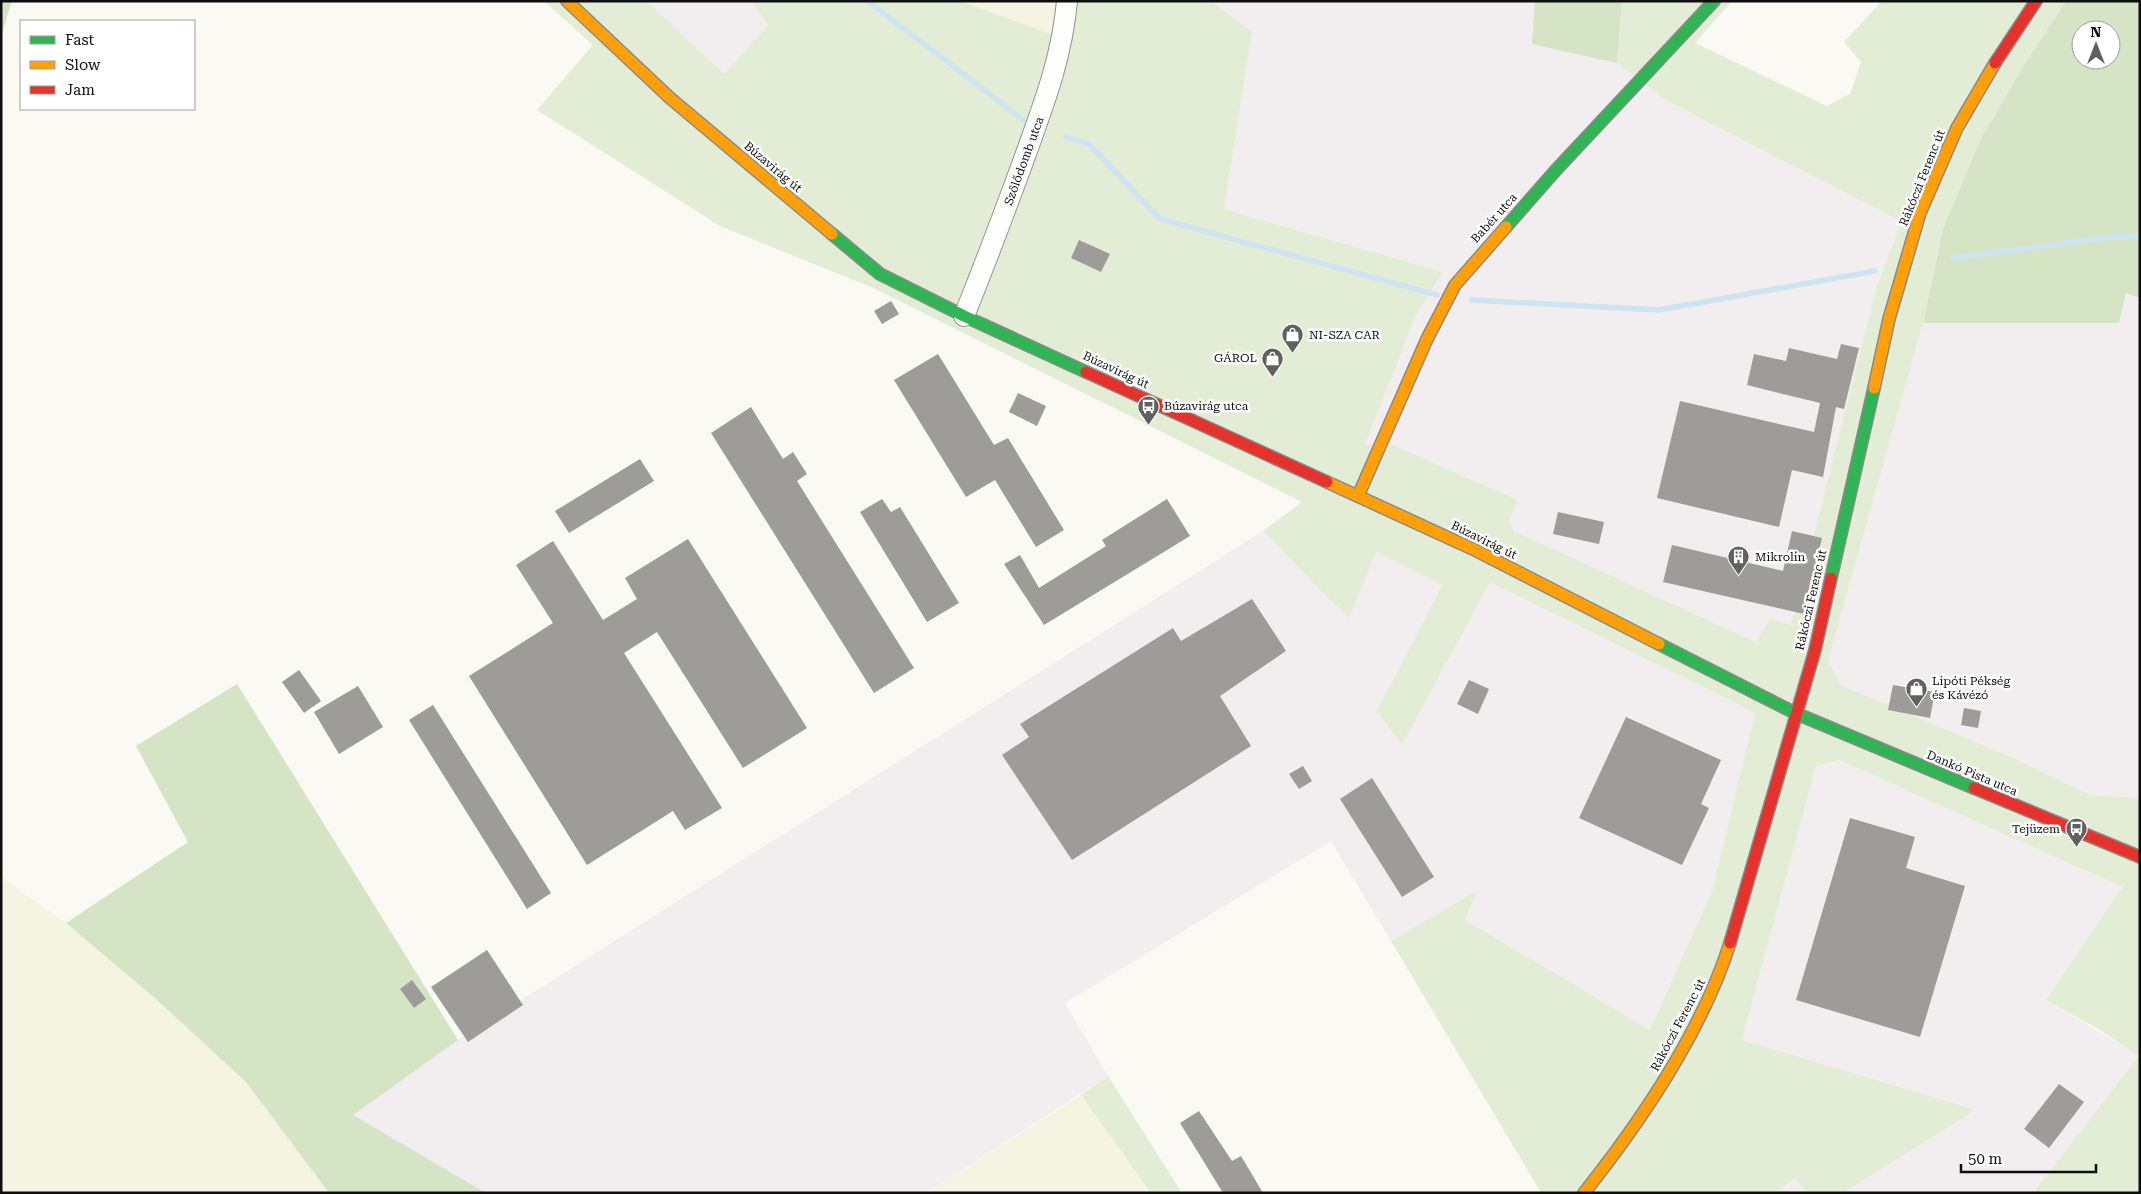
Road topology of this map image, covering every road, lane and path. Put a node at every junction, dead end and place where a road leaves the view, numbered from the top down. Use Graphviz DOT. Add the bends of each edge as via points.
graph roads {
  1 [pos="567,1"];
  2 [pos="1067,1"];
  3 [pos="1714,1"];
  4 [pos="2036,1"];
  5 [pos="964,316"];
  6 [pos="1358,496"];
  7 [pos="1794,713"];
  8 [pos="2140,857"];
  9 [pos="1584,1193"];
  1 -- 5 [label="street, Búzavirág út" via="670,98 880,274"];
  2 -- 5 [label="street, Szőlődomb utca" via="1064,38 1051,86"];
  3 -- 6 [label="street, Babér utca" via="1556,170 1455,285 1427,339"];
  4 -- 7 [label="street, Rákóczi Ferenc út" via="2008,41 1957,128 1920,213 1889,319 1814,650"];
  5 -- 6 [label="street, Búzavirág út"];
  6 -- 7 [label="street, Búzavirág út" via="1477,551"];
  7 -- 8 [label="street, Dankó Pista utca"];
  7 -- 9 [label="street, Rákóczi Ferenc út" via="1742,910 1710,997 1655,1095"];
}
